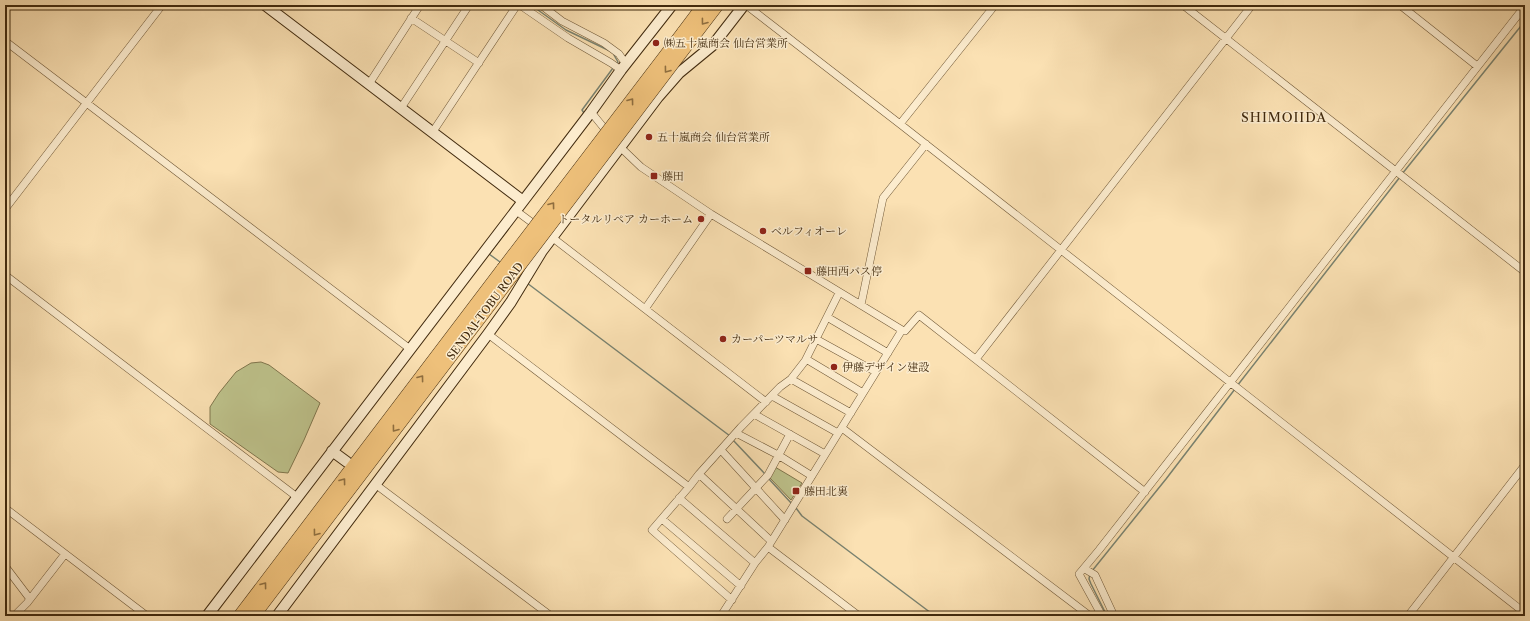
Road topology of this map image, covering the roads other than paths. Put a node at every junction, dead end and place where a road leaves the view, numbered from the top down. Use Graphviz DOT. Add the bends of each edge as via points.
graph roads {
  1 [pos="162,5"];
  2 [pos="264,5"];
  3 [pos="420,5"];
  4 [pos="469,5"];
  5 [pos="519,5"];
  6 [pos="541,5"];
  7 [pos="672,5"];
  8 [pos="704,5"];
  9 [pos="717,5"];
  10 [pos="745,5"];
  11 [pos="995,5"];
  12 [pos="1183,5"];
  13 [pos="1252,5"];
  14 [pos="1400,5"];
  15 [pos="1525,6"];
  16 [pos="411,18"];
  17 [pos="687,36"];
  18 [pos="1226,37"];
  19 [pos="5,40"];
  20 [pos="446,40"];
  21 [pos="479,62"];
  22 [pos="1477,66"];
  23 [pos="622,68"];
  24 [pos="369,84"];
  25 [pos="86,102"];
  26 [pos="401,108"];
  27 [pos="591,112"];
  28 [pos="900,124"];
  29 [pos="432,133"];
  30 [pos="926,144"];
  31 [pos="620,148"];
  32 [pos="1397,173"];
  33 [pos="522,200"];
  34 [pos="5,209"];
  35 [pos="519,213"];
  36 [pos="711,214"];
  37 [pos="552,238"];
  38 [pos="1060,250"];
  39 [pos="508,272"];
  40 [pos="1525,272"];
  41 [pos="5,275"];
  42 [pos="840,293"];
  43 [pos="861,305"];
  44 [pos="645,309"];
  45 [pos="827,317"];
  46 [pos="902,330"];
  47 [pos="488,334"];
  48 [pos="816,339"];
  49 [pos="410,349"];
  50 [pos="888,353"];
  51 [pos="806,359"];
  52 [pos="976,359"];
  53 [pos="876,372"];
  54 [pos="791,379"];
  55 [pos="1234,386"];
  56 [pos="864,393"];
  57 [pos="772,396"];
  58 [pos="766,402"];
  59 [pos="851,413"];
  60 [pos="754,414"];
  61 [pos="840,430"];
  62 [pos="790,434"];
  63 [pos="733,437"];
  64 [pos="721,450"];
  65 [pos="332,451"];
  66 [pos="825,454"];
  67 [pos="778,456"];
  68 [pos="347,462"];
  69 [pos="1525,465"];
  70 [pos="699,474"];
  71 [pos="812,476"];
  72 [pos="366,477"];
  73 [pos="375,484"];
  74 [pos="689,487"];
  75 [pos="756,488"];
  76 [pos="1145,492"];
  77 [pos="297,497"];
  78 [pos="679,498"];
  79 [pos="5,508"];
  80 [pos="737,509"];
  81 [pos="662,519"];
  82 [pos="727,519"];
  83 [pos="785,520"];
  84 [pos="770,544"];
  85 [pos="65,554"];
  86 [pos="1454,557"];
  87 [pos="755,563"];
  88 [pos="5,566"];
  89 [pos="1089,571"];
  90 [pos="741,586"];
  91 [pos="30,600"];
  92 [pos="732,600"];
  93 [pos="1525,613"];
  94 [pos="17,615"];
  95 [pos="147,616"];
  96 [pos="207,616"];
  97 [pos="240,616"];
  98 [pos="253,616"];
  99 [pos="277,616"];
  100 [pos="551,616"];
  101 [pos="721,616"];
  102 [pos="859,616"];
  103 [pos="1090,616"];
  104 [pos="1102,616"];
  105 [pos="1114,616"];
  106 [pos="1408,616"];
  1 -- 25 [label="street"];
  2 -- 24 [label="street"];
  3 -- 16 [label="street"];
  4 -- 20 [label="street"];
  5 -- 21 [label="street"];
  5 -- 23 [label="street" via="568,38"];
  6 -- 23 [label="street" via="562,22 619,54"];
  7 -- 23 [label="street"];
  8 -- 17 [label="highway, SENDAI-TOBU ROAD"];
  9 -- 17 [label="highway, SENDAI-TOBU ROAD, one-way"];
  10 -- 28 [label="street"];
  10 -- 31 [label="street" via="713,45 679,73 658,97"];
  11 -- 28 [label="street"];
  12 -- 18 [label="street"];
  13 -- 18 [label="street"];
  14 -- 22 [label="street"];
  15 -- 22 [label="street"];
  16 -- 20 [label="street"];
  16 -- 24 [label="street"];
  17 -- 39 [label="highway, SENDAI-TOBU ROAD, bridge"];
  18 -- 32 [label="street"];
  18 -- 38 [label="street"];
  19 -- 25 [label="street"];
  20 -- 21 [label="street"];
  20 -- 26 [label="street"];
  21 -- 29 [label="street"];
  22 -- 32 [label="street"];
  23 -- 27 [label="street"];
  24 -- 26 [label="street"];
  25 -- 34 [label="street"];
  25 -- 49 [label="street"];
  26 -- 29 [label="street"];
  27 -- 31 [label="street"];
  27 -- 33 [label="street"];
  28 -- 30 [label="street"];
  29 -- 33 [label="street"];
  30 -- 38 [label="street"];
  30 -- 43 [label="street" via="883,198"];
  31 -- 36 [label="street" via="640,167"];
  31 -- 37 [label="street"];
  32 -- 40 [label="street"];
  32 -- 55 [label="street"];
  33 -- 35 [label="street"];
  35 -- 37 [label="street"];
  35 -- 49 [label="street"];
  36 -- 42 [label="street"];
  36 -- 44 [label="street"];
  37 -- 44 [label="street"];
  37 -- 47 [label="street"];
  38 -- 52 [label="street"];
  38 -- 55 [label="street"];
  97 -- 39 [label="highway, SENDAI-TOBU ROAD, one-way"];
  39 -- 98 [label="highway, SENDAI-TOBU ROAD, one-way"];
  41 -- 77 [label="street"];
  42 -- 43 [label="street"];
  42 -- 45 [label="street"];
  43 -- 46 [label="street"];
  44 -- 58 [label="street"];
  45 -- 48 [label="street"];
  45 -- 50 [label="street"];
  46 -- 50 [label="street"];
  46 -- 52 [label="street" via="905,331 919,315"];
  47 -- 73 [label="street"];
  47 -- 74 [label="street"];
  48 -- 51 [label="street"];
  48 -- 53 [label="street"];
  49 -- 65 [label="street"];
  50 -- 53 [label="street"];
  51 -- 54 [label="street"];
  51 -- 56 [label="street"];
  52 -- 76 [label="street"];
  53 -- 56 [label="street"];
  54 -- 57 [label="street"];
  54 -- 59 [label="street"];
  55 -- 76 [label="street"];
  55 -- 86 [label="street"];
  56 -- 59 [label="street"];
  57 -- 58 [label="street"];
  57 -- 61 [label="street"];
  58 -- 60 [label="street"];
  59 -- 61 [label="street"];
  60 -- 62 [label="street"];
  60 -- 63 [label="street"];
  61 -- 66 [label="street"];
  61 -- 103 [label="street"];
  62 -- 66 [label="street"];
  62 -- 67 [label="street"];
  63 -- 64 [label="street"];
  63 -- 67 [label="street"];
  64 -- 70 [label="street"];
  64 -- 75 [label="street"];
  65 -- 68 [label="street"];
  65 -- 77 [label="street"];
  66 -- 71 [label="street"];
  67 -- 71 [label="street"];
  67 -- 75 [label="street" via="766,477"];
  69 -- 86 [label="street"];
  70 -- 74 [label="street"];
  70 -- 80 [label="street"];
  71 -- 83 [label="street"];
  72 -- 73 [label="street"];
  73 -- 99 [label="street"];
  73 -- 100 [label="street"];
  74 -- 78 [label="street"];
  75 -- 80 [label="street"];
  75 -- 83 [label="street"];
  76 -- 89 [label="street"];
  77 -- 96 [label="street"];
  78 -- 81 [label="street"];
  78 -- 87 [label="street"];
  79 -- 85 [label="street"];
  80 -- 82 [label="street"];
  80 -- 84 [label="street"];
  81 -- 90 [label="street"];
  81 -- 92 [label="street" via="652,530"];
  83 -- 84 [label="street"];
  84 -- 87 [label="street"];
  84 -- 102 [label="street"];
  85 -- 91 [label="street"];
  85 -- 95 [label="street"];
  86 -- 93 [label="street"];
  86 -- 106 [label="street"];
  87 -- 90 [label="street"];
  88 -- 91 [label="street"];
  89 -- 104 [label="street" via="1079,574"];
  89 -- 105 [label="street"];
  90 -- 92 [label="street"];
  91 -- 94 [label="street"];
  92 -- 101 [label="street"];
}
